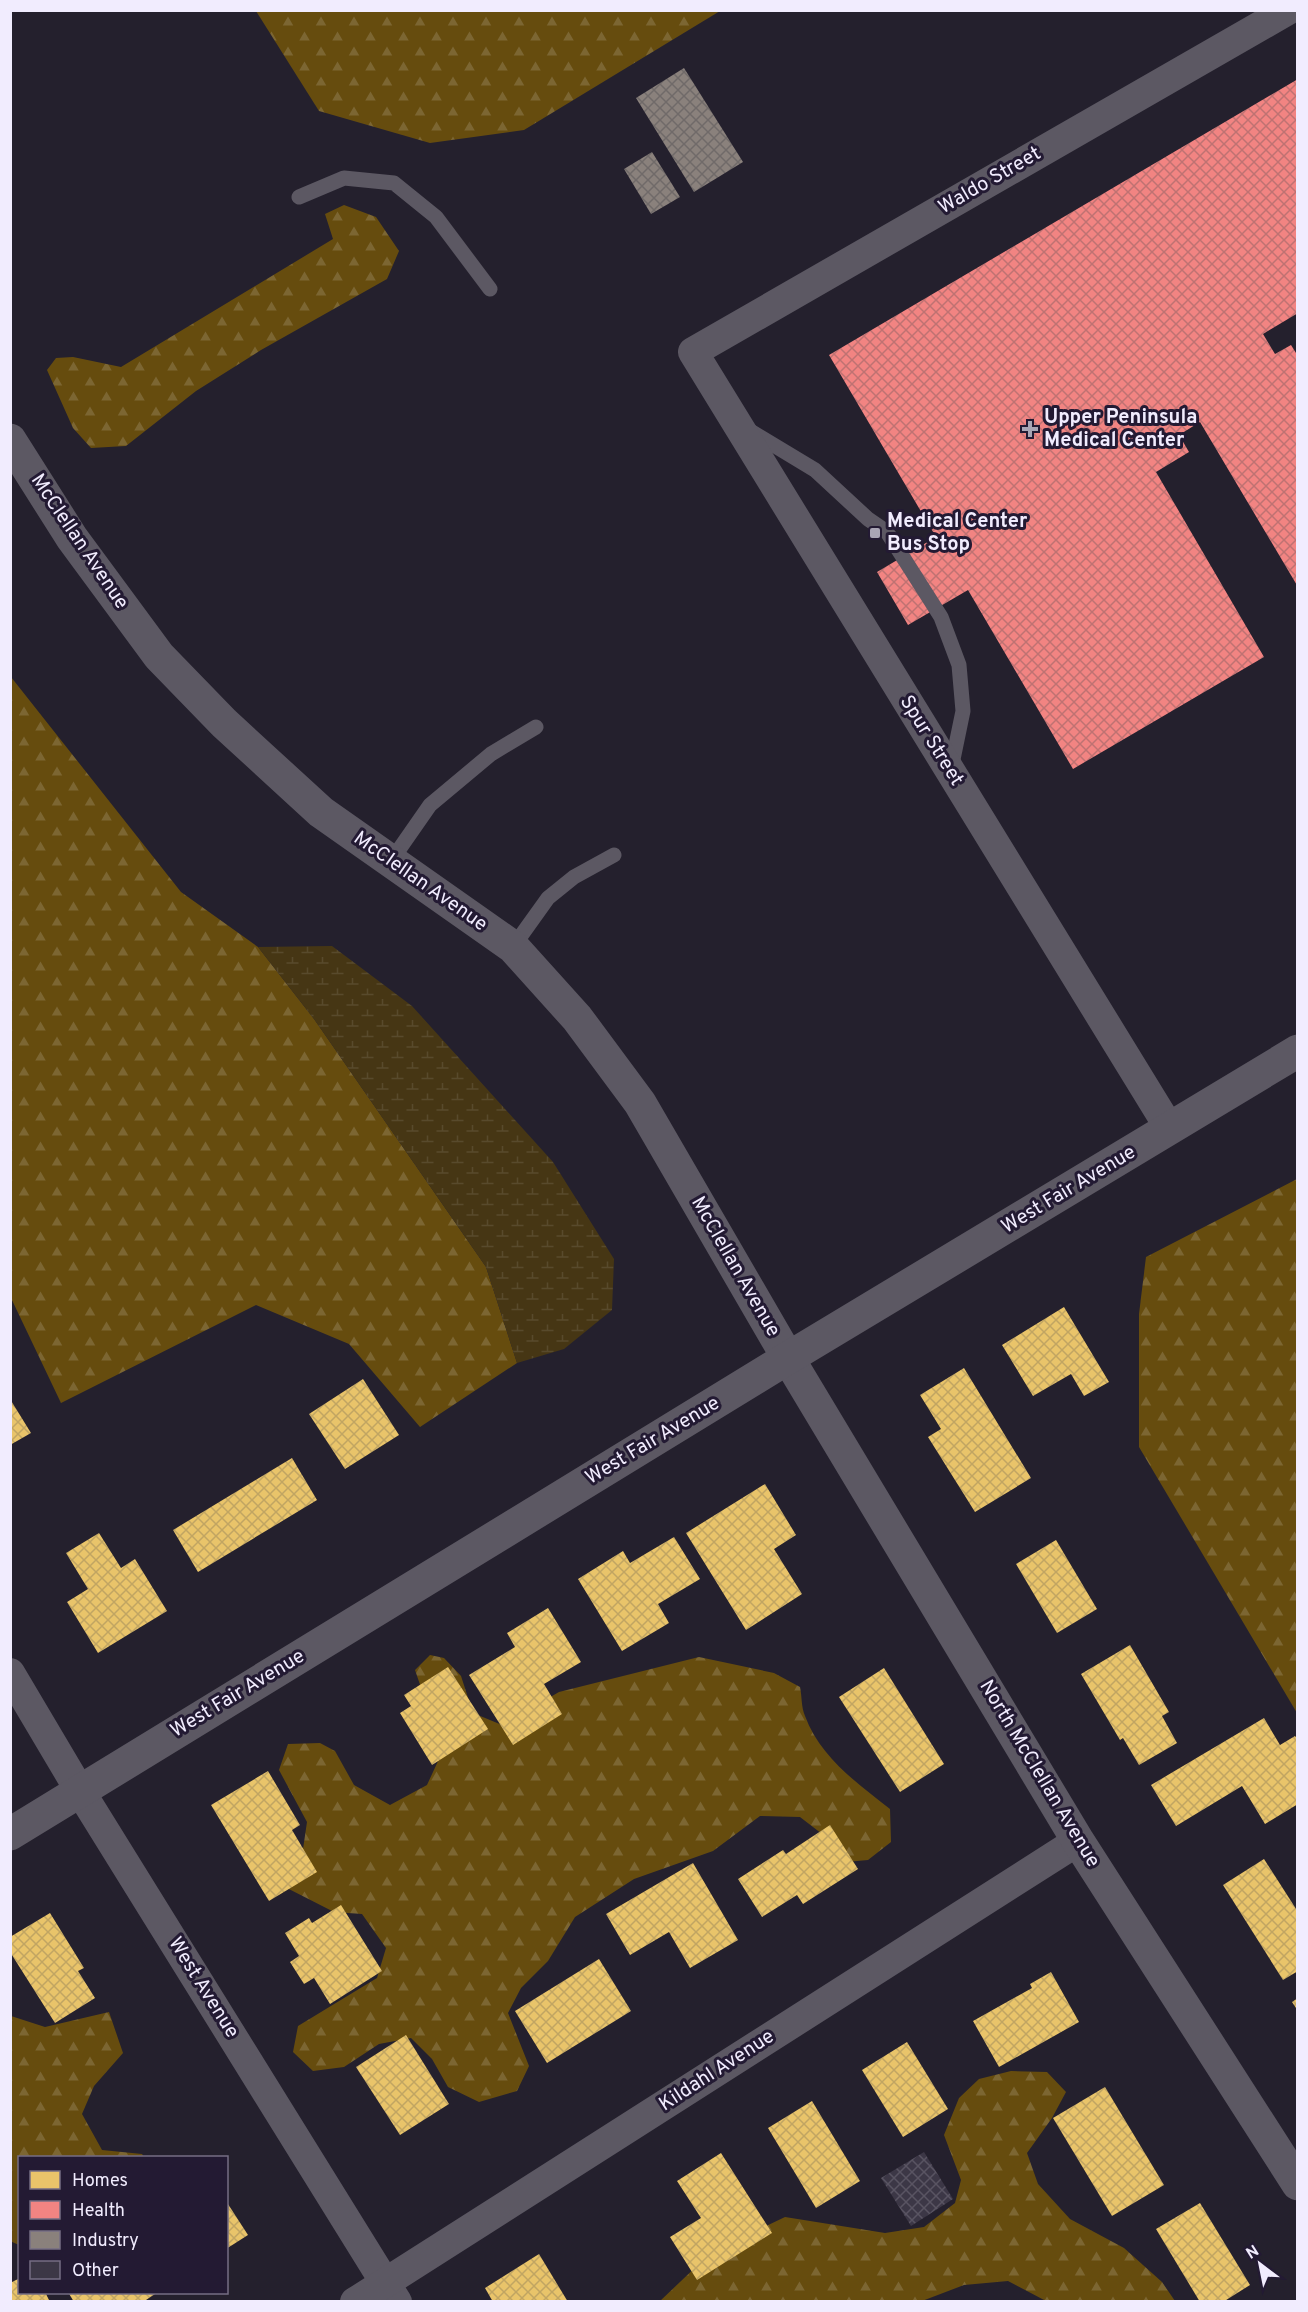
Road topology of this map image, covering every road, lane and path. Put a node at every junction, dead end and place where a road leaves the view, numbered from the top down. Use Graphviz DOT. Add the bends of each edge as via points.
graph roads {
  1 [pos="1288,10"];
  2 [pos="299,197"];
  3 [pos="490,290"];
  4 [pos="693,352"];
  5 [pos="736,423"];
  6 [pos="10,440"];
  7 [pos="536,728"];
  8 [pos="951,772"];
  9 [pos="615,855"];
  10 [pos="390,861"];
  11 [pos="513,947"];
  12 [pos="1298,1051"];
  13 [pos="1170,1129"];
  14 [pos="788,1358"];
  15 [pos="10,1673"];
  16 [pos="80,1791"];
  17 [pos="10,1834"];
  18 [pos="1078,1841"];
  19 [pos="1298,2184"];
  20 [pos="391,2292"];
  21 [pos="355,2301"];
  1 -- 4 [label="street, Waldo Street"];
  2 -- 3 [label="lane" via="344,178 394,183 436,217"];
  4 -- 5 [label="street, Spur Street"];
  5 -- 8 [label="street, Spur Street"];
  5 -- 8 [label="lane" via="815,470 868,519 888,532 900,549 941,617 959,665 963,711"];
  6 -- 10 [label="main road, McClellan Avenue" via="72,538 159,656 224,723 321,812"];
  7 -- 10 [label="lane" via="491,754 430,805"];
  8 -- 13 [label="street, Spur Street"];
  9 -- 11 [label="lane" via="574,877 548,898"];
  10 -- 11 [label="main road, McClellan Avenue"];
  11 -- 14 [label="main road, McClellan Avenue" via="577,1018 640,1102"];
  12 -- 13 [label="main road, West Fair Avenue"];
  13 -- 14 [label="main road, West Fair Avenue"];
  14 -- 16 [label="main road, West Fair Avenue"];
  14 -- 18 [label="main road, North McClellan Avenue"];
  15 -- 16 [label="street, West Avenue"];
  16 -- 17 [label="main road, West Fair Avenue"];
  16 -- 20 [label="street, West Avenue"];
  18 -- 19 [label="main road, North McClellan Avenue"];
  18 -- 20 [label="street, Kildahl Avenue"];
  20 -- 21 [label="street, Kildahl Avenue"];
}
